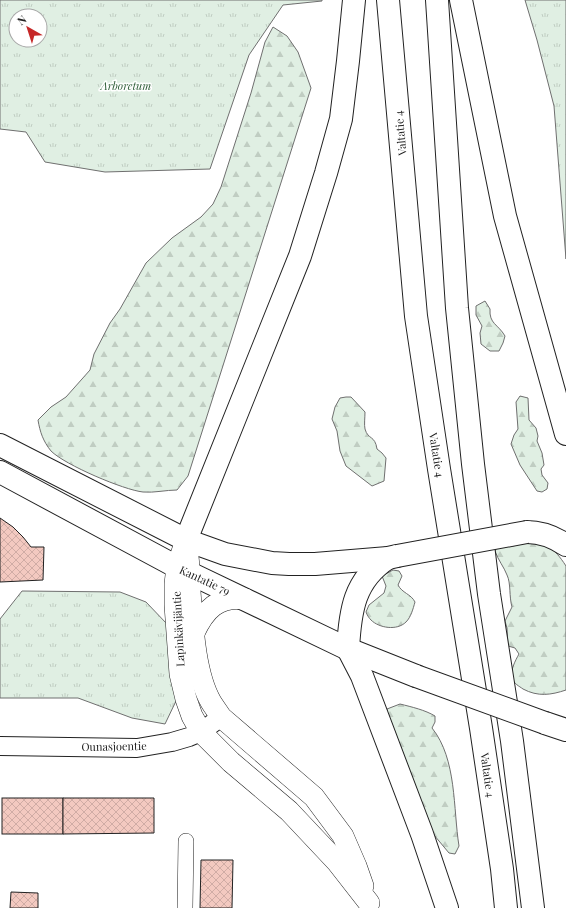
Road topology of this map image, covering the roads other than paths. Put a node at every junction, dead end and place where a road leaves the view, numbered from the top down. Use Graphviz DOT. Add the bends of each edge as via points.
graph roads {
  1 [pos="354,0"];
  2 [pos="388,0"];
  3 [pos="437,0"];
  4 [pos="462,0"];
  5 [pos="566,434"];
  6 [pos="0,445"];
  7 [pos="0,472"];
  8 [pos="186,540"];
  9 [pos="566,545"];
  10 [pos="393,557"];
  11 [pos="184,570"];
  12 [pos="245,599"];
  13 [pos="194,633"];
  14 [pos="348,649"];
  15 [pos="221,717"];
  16 [pos="566,730"];
  17 [pos="201,732"];
  18 [pos="0,746"];
  19 [pos="186,841"];
  20 [pos="369,905"];
  21 [pos="185,908"];
  22 [pos="447,908"];
  23 [pos="506,908"];
  24 [pos="533,908"];
  1 -- 8 [label="main road" via="341,119 300,256"];
  2 -- 23 [label="main road, Valtatie 4" via="416,316 482,736"];
  3 -- 24 [label="main road" via="457,308 473,464"];
  4 -- 5 [label="main road" via="505,216"];
  6 -- 8 [label="main road"];
  7 -- 11 [label="main road, Kantatie 79"];
  8 -- 10 [label="main road" via="225,554 289,564"];
  8 -- 11 [label="main road, Lapinkävijäntie"];
  9 -- 10 [label="main road, bridge" via="550,536 527,532"];
  10 -- 14 [label="main road" via="370,572 362,584 353,605"];
  11 -- 12 [label="main road, Kantatie 79"];
  11 -- 13 [label="main road, Lapinkävijäntie"];
  11 -- 17 [label="main road, Lapinkävijäntie" via="175,584 180,674 192,716"];
  12 -- 13 [label="main road" via="229,599 218,603 207,611"];
  12 -- 14 [label="main road, Kantatie 79"];
  13 -- 15 [label="main road, Lapinkävijäntie" via="204,686"];
  14 -- 16 [label="main road, Kantatie 79, bridge"];
  14 -- 22 [label="main road" via="362,676"];
  15 -- 17 [label="street, Ounasjoentie"];
  15 -- 20 [label="main road, Lapinkävijäntie" via="308,790 320,804 343,836"];
  17 -- 18 [label="street, Ounasjoentie" via="172,742 137,748"];
  17 -- 20 [label="main road, Lapinkävijäntie" via="231,762 289,811 337,862"];
  19 -- 21 [label="street"];
}
